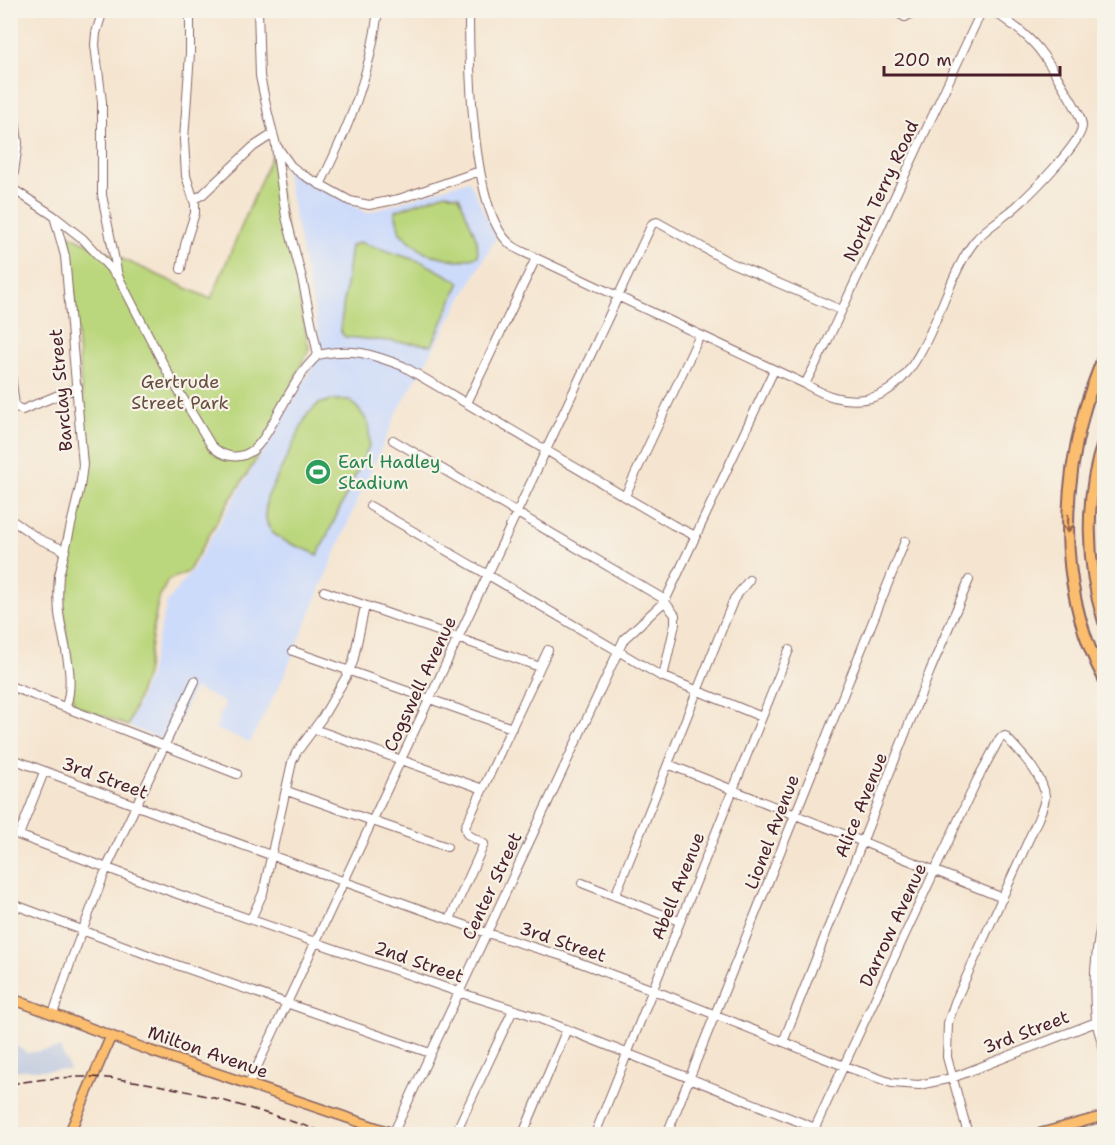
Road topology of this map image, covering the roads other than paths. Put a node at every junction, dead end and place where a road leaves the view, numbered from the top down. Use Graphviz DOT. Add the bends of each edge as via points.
graph roads {
  1 [pos="104,10"];
  2 [pos="190,10"];
  3 [pos="258,10"];
  4 [pos="378,10"];
  5 [pos="469,10"];
  6 [pos="892,10"];
  7 [pos="918,10"];
  8 [pos="982,10"];
  9 [pos="992,10"];
  10 [pos="10,80"];
  11 [pos="273,134"];
  12 [pos="276,145"];
  13 [pos="480,171"];
  14 [pos="320,185"];
  15 [pos="11,187"];
  16 [pos="194,199"];
  17 [pos="54,216"];
  18 [pos="536,258"];
  19 [pos="181,269"];
  20 [pos="119,278"];
  21 [pos="618,296"];
  22 [pos="841,310"];
  23 [pos="700,335"];
  24 [pos="318,355"];
  25 [pos="1104,355"];
  26 [pos="10,366"];
  27 [pos="774,370"];
  28 [pos="806,384"];
  29 [pos="78,387"];
  30 [pos="466,403"];
  31 [pos="393,440"];
  32 [pos="1104,440"];
  33 [pos="545,450"];
  34 [pos="625,496"];
  35 [pos="370,506"];
  36 [pos="516,512"];
  37 [pos="10,519"];
  38 [pos="696,536"];
  39 [pos="904,541"];
  40 [pos="64,550"];
  41 [pos="488,574"];
  42 [pos="748,580"];
  43 [pos="969,580"];
  44 [pos="324,591"];
  45 [pos="665,601"];
  46 [pos="365,606"];
  47 [pos="1104,622"];
  48 [pos="457,638"];
  49 [pos="789,650"];
  50 [pos="293,651"];
  51 [pos="548,651"];
  52 [pos="619,651"];
  53 [pos="540,667"];
  54 [pos="349,671"];
  55 [pos="663,677"];
  56 [pos="1104,679"];
  57 [pos="195,681"];
  58 [pos="10,686"];
  59 [pos="697,692"];
  60 [pos="429,699"];
  61 [pos="66,706"];
  62 [pos="762,717"];
  63 [pos="512,728"];
  64 [pos="314,729"];
  65 [pos="165,744"];
  66 [pos="10,758"];
  67 [pos="401,759"];
  68 [pos="668,764"];
  69 [pos="44,772"];
  70 [pos="237,774"];
  71 [pos="483,789"];
  72 [pos="733,790"];
  73 [pos="287,791"];
  74 [pos="136,805"];
  75 [pos="795,815"];
  76 [pos="372,821"];
  77 [pos="10,832"];
  78 [pos="20,835"];
  79 [pos="862,842"];
  80 [pos="447,847"];
  81 [pos="271,855"];
  82 [pos="107,867"];
  83 [pos="934,871"];
  84 [pos="343,882"];
  85 [pos="582,883"];
  86 [pos="615,896"];
  87 [pos="1003,898"];
  88 [pos="10,903"];
  89 [pos="1104,912"];
  90 [pos="251,919"];
  91 [pos="450,920"];
  92 [pos="679,921"];
  93 [pos="83,930"];
  94 [pos="487,933"];
  95 [pos="315,942"];
  96 [pos="653,990"];
  97 [pos="458,992"];
  98 [pos="10,998"];
  99 [pos="286,1002"];
  100 [pos="513,1010"];
  101 [pos="53,1014"];
  102 [pos="716,1015"];
  103 [pos="1100,1020"];
  104 [pos="567,1029"];
  105 [pos="111,1036"];
  106 [pos="783,1042"];
  107 [pos="1104,1051"];
  108 [pos="430,1053"];
  109 [pos="627,1053"];
  110 [pos="844,1066"];
  111 [pos="952,1077"];
  112 [pos="690,1078"];
  113 [pos="249,1084"];
  114 [pos="1104,1116"];
  115 [pos="814,1131"];
  116 [pos="70,1132"];
  117 [pos="81,1134"];
  118 [pos="394,1134"];
  119 [pos="455,1134"];
  120 [pos="523,1134"];
  121 [pos="595,1134"];
  122 [pos="667,1134"];
  123 [pos="968,1134"];
  124 [pos="1038,1134"];
  1 -- 20 [label="street" via="95,45 102,102 102,195"];
  2 -- 16 [label="street" via="184,140 186,176"];
  3 -- 11 [label="street" via="260,76"];
  4 -- 14 [label="street" via="365,78"];
  5 -- 13 [label="street"];
  6 -- 7 [label="street" via="905,17"];
  8 -- 22 [label="street, North Terry Road"];
  9 -- 28 [label="street" via="1043,54 1078,114 1082,126 1078,139 1020,204 980,236 966,254 926,341 900,383 879,396 858,400 838,400"];
  10 -- 15 [label="street" via="18,143"];
  11 -- 12 [label="street"];
  11 -- 16 [label="street"];
  12 -- 14 [label="street" via="291,166"];
  12 -- 24 [label="street" via="286,217"];
  13 -- 14 [label="street" via="377,204 357,203"];
  13 -- 18 [label="street" via="496,222 508,242"];
  15 -- 17 [label="street"];
  16 -- 19 [label="street" via="195,213"];
  17 -- 20 [label="street" via="83,239"];
  17 -- 29 [label="street, Barclay Street" via="63,246"];
  18 -- 21 [label="street"];
  18 -- 30 [label="street"];
  20 -- 24 [label="street" via="169,375 211,445 221,453 234,457 254,450"];
  21 -- 22 [label="street, Cogswell Avenue" via="652,224 657,222 748,271"];
  21 -- 23 [label="street"];
  21 -- 33 [label="street, Cogswell Avenue"];
  22 -- 28 [label="street, North Terry Road"];
  23 -- 27 [label="street"];
  23 -- 34 [label="street"];
  24 -- 30 [label="street" via="338,350 371,354 403,366"];
  25 -- 56 [label="highway, one-way" via="1083,414 1072,465 1068,534 1069,564 1079,615"];
  26 -- 29 [label="street" via="15,406 21,410"];
  27 -- 28 [label="street"];
  27 -- 38 [label="street, Center Street"];
  29 -- 40 [label="street, Barclay Street" via="83,465"];
  30 -- 33 [label="street"];
  31 -- 36 [label="street"];
  32 -- 47 [label="highway" via="1090,525 1095,581"];
  33 -- 34 [label="street"];
  33 -- 36 [label="street, Cogswell Avenue"];
  34 -- 38 [label="street"];
  35 -- 41 [label="street"];
  36 -- 41 [label="street, Cogswell Avenue"];
  36 -- 45 [label="street"];
  37 -- 40 [label="street"];
  38 -- 45 [label="street, Center Street"];
  39 -- 75 [label="street, Lionel Avenue"];
  40 -- 61 [label="street, Barclay Street" via="58,590 70,678"];
  41 -- 48 [label="street, Cogswell Avenue"];
  41 -- 52 [label="street"];
  42 -- 59 [label="street" via="734,599"];
  43 -- 79 [label="street, Alice Avenue"];
  44 -- 46 [label="street"];
  45 -- 52 [label="street, Center Street" via="624,639"];
  45 -- 55 [label="street" via="675,615 675,624"];
  46 -- 48 [label="street"];
  46 -- 54 [label="street"];
  48 -- 53 [label="street"];
  48 -- 60 [label="street, Cogswell Avenue"];
  49 -- 62 [label="street, Abell Avenue"];
  50 -- 54 [label="street"];
  51 -- 53 [label="street"];
  52 -- 55 [label="street"];
  52 -- 94 [label="street, Center Street"];
  53 -- 63 [label="street"];
  54 -- 60 [label="street"];
  54 -- 64 [label="street"];
  55 -- 59 [label="street"];
  57 -- 65 [label="street"];
  58 -- 61 [label="street"];
  59 -- 62 [label="street"];
  59 -- 68 [label="street"];
  60 -- 63 [label="street"];
  60 -- 67 [label="street, Cogswell Avenue"];
  61 -- 65 [label="street"];
  62 -- 72 [label="street, Abell Avenue"];
  63 -- 71 [label="street"];
  64 -- 67 [label="street"];
  64 -- 73 [label="street" via="292,762"];
  65 -- 70 [label="street"];
  65 -- 74 [label="street"];
  66 -- 69 [label="street, 3rd Street"];
  67 -- 71 [label="street"];
  67 -- 76 [label="street, Cogswell Avenue"];
  68 -- 72 [label="street"];
  68 -- 86 [label="street"];
  69 -- 74 [label="street, 3rd Street"];
  69 -- 78 [label="street"];
  71 -- 91 [label="street" via="465,832 484,844"];
  72 -- 75 [label="street"];
  72 -- 92 [label="street, Abell Avenue"];
  73 -- 76 [label="street"];
  73 -- 81 [label="street"];
  74 -- 81 [label="street, 3rd Street"];
  74 -- 82 [label="street"];
  75 -- 79 [label="street"];
  75 -- 102 [label="street, Lionel Avenue"];
  76 -- 80 [label="street"];
  76 -- 84 [label="street, Cogswell Avenue"];
  77 -- 78 [label="street, 2nd Street"];
  78 -- 82 [label="street, 2nd Street"];
  79 -- 83 [label="street"];
  79 -- 106 [label="street, Alice Avenue"];
  81 -- 84 [label="street, 3rd Street"];
  81 -- 90 [label="street" via="263,893"];
  82 -- 90 [label="street, 2nd Street"];
  82 -- 93 [label="street"];
  83 -- 87 [label="street"];
  83 -- 87 [label="street, Darrow Avenue" via="1002,736 1036,772 1045,796"];
  83 -- 110 [label="street, Darrow Avenue"];
  84 -- 91 [label="street, 3rd Street"];
  84 -- 95 [label="street, Cogswell Avenue"];
  85 -- 86 [label="street"];
  86 -- 92 [label="street"];
  87 -- 111 [label="street" via="948,1023 947,1057"];
  88 -- 93 [label="street"];
  89 -- 103 [label="street" via="1096,975"];
  90 -- 95 [label="street, 2nd Street"];
  91 -- 94 [label="street, 3rd Street"];
  92 -- 96 [label="street, Abell Avenue"];
  93 -- 99 [label="street"];
  93 -- 101 [label="street"];
  94 -- 96 [label="street, 3rd Street" via="539,947"];
  94 -- 97 [label="street, Center Street"];
  95 -- 97 [label="street, 2nd Street"];
  95 -- 99 [label="street, Cogswell Avenue"];
  96 -- 102 [label="street, 3rd Street"];
  96 -- 109 [label="street, Abell Avenue"];
  97 -- 100 [label="street, 2nd Street"];
  97 -- 108 [label="street, Center Street"];
  98 -- 101 [label="main road, Milton Avenue"];
  99 -- 108 [label="street"];
  99 -- 113 [label="street, Cogswell Avenue"];
  100 -- 104 [label="street, 2nd Street"];
  100 -- 119 [label="street"];
  101 -- 105 [label="main road, Milton Avenue"];
  102 -- 106 [label="street, 3rd Street"];
  102 -- 112 [label="street, Lionel Avenue"];
  103 -- 107 [label="street"];
  103 -- 111 [label="street, 3rd Street"];
  104 -- 109 [label="street, 2nd Street"];
  104 -- 120 [label="street"];
  105 -- 113 [label="main road, Milton Avenue"];
  105 -- 116 [label="main road"];
  106 -- 110 [label="street, 3rd Street"];
  108 -- 118 [label="street, Center Street"];
  109 -- 112 [label="street, 2nd Street"];
  109 -- 121 [label="street, Abell Avenue"];
  110 -- 111 [label="street, 3rd Street" via="902,1085"];
  110 -- 115 [label="street, Darrow Avenue"];
  111 -- 123 [label="street"];
  112 -- 115 [label="street, 2nd Street"];
  112 -- 122 [label="street, Lionel Avenue"];
  113 -- 118 [label="main road, Milton Avenue"];
  114 -- 124 [label="main road"];
  116 -- 117 [label="street"];
}
